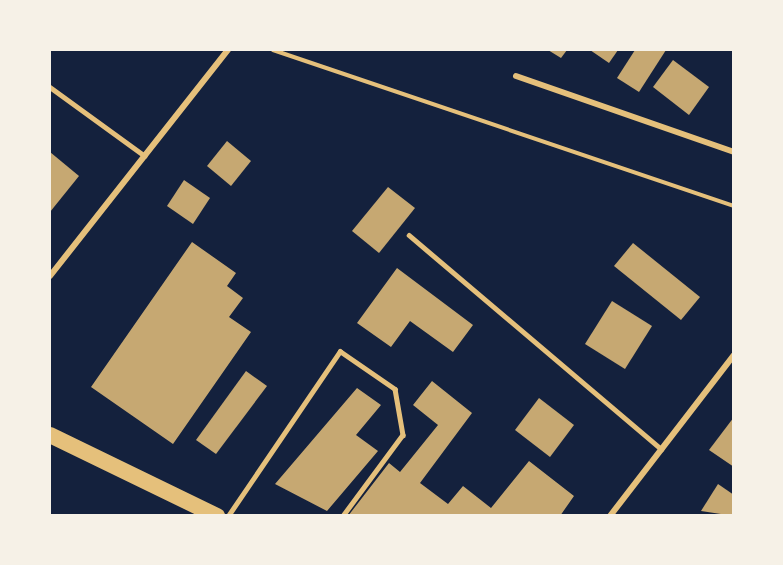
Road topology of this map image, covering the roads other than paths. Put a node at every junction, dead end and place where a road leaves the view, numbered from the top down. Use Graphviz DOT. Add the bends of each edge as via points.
graph roads {
  1 [pos="228,50"];
  2 [pos="516,76"];
  3 [pos="50,87"];
  4 [pos="734,152"];
  5 [pos="146,156"];
  6 [pos="409,235"];
  7 [pos="50,276"];
  8 [pos="734,355"];
  9 [pos="50,435"];
  10 [pos="661,449"];
  11 [pos="217,516"];
  12 [pos="228,516"];
  13 [pos="343,516"];
  14 [pos="610,516"];
  1 -- 5 [label="street"];
  2 -- 4 [label="street"];
  3 -- 5 [label="lane"];
  5 -- 7 [label="street"];
  6 -- 10 [label="lane"];
  8 -- 10 [label="street"];
  9 -- 11 [label="highway"];
  10 -- 14 [label="street"];
  12 -- 13 [label="lane" via="340,351 395,389 403,435"];
}
